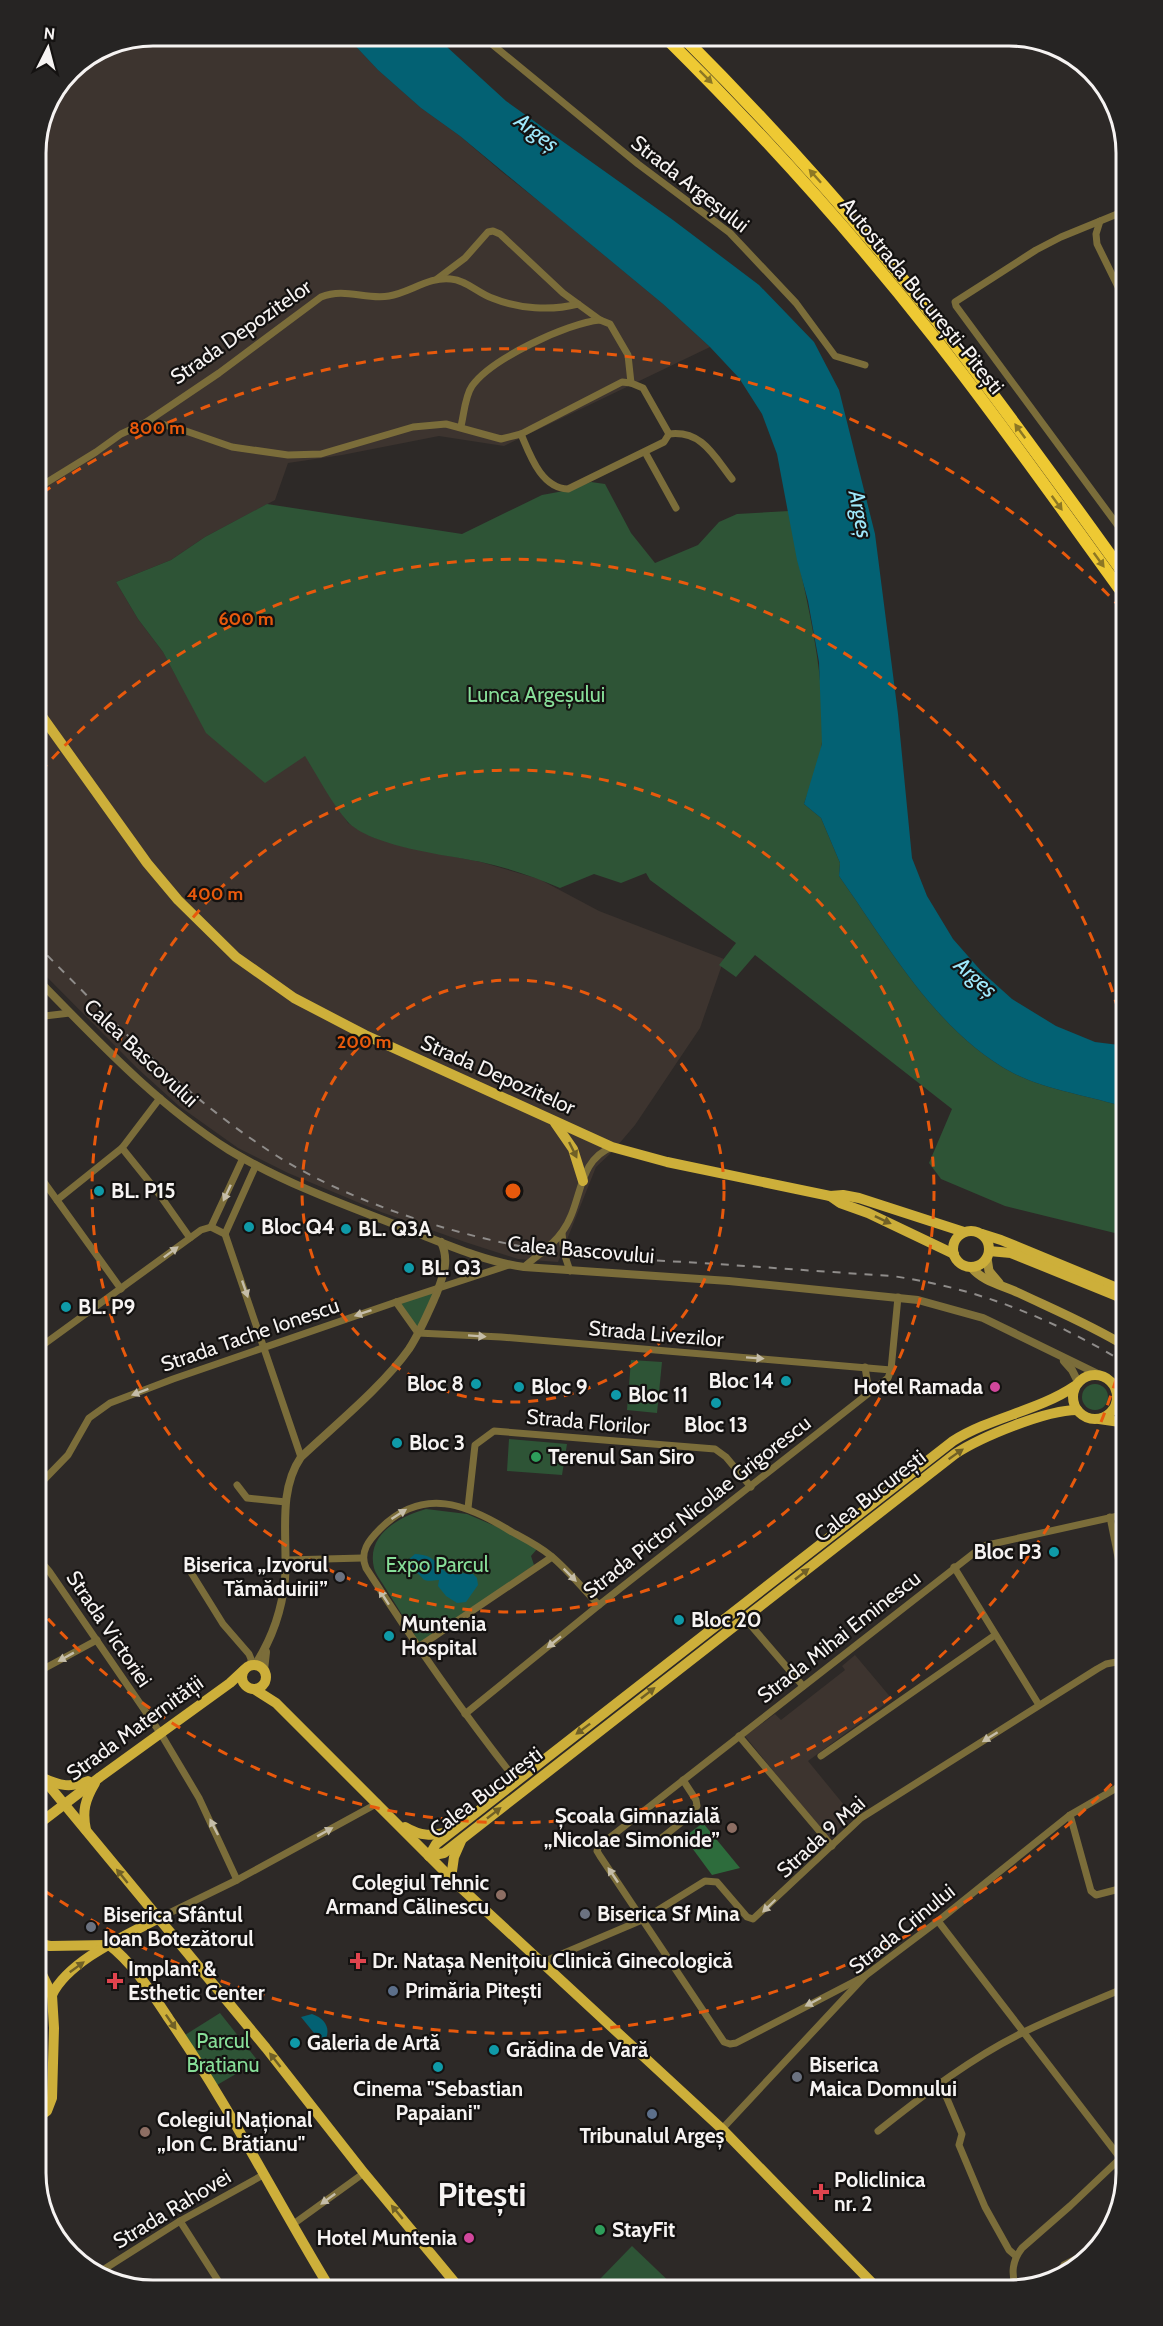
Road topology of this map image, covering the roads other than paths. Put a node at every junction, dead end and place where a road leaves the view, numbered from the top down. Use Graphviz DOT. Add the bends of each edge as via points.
graph roads {
  1 [pos="495,47"];
  2 [pos="675,47"];
  3 [pos="693,47"];
  4 [pos="1116,214"];
  5 [pos="1100,221"];
  6 [pos="435,281"];
  7 [pos="1116,283"];
  8 [pos="578,304"];
  9 [pos="600,320"];
  10 [pos="865,365"];
  11 [pos="631,383"];
  12 [pos="145,423"];
  13 [pos="461,426"];
  14 [pos="521,434"];
  15 [pos="669,434"];
  16 [pos="645,452"];
  17 [pos="732,479"];
  18 [pos="47,482"];
  19 [pos="676,508"];
  20 [pos="1116,523"];
  21 [pos="1116,563"];
  22 [pos="1116,584"];
  23 [pos="47,723"];
  24 [pos="47,989"];
  25 [pos="70,1013"];
  26 [pos="47,1016"];
  27 [pos="160,1098"];
  28 [pos="555,1122"];
  29 [pos="612,1147"];
  30 [pos="122,1148"];
  31 [pos="243,1158"];
  32 [pos="256,1165"];
  33 [pos="583,1181"];
  34 [pos="46,1185"];
  35 [pos="830,1196"];
  36 [pos="57,1200"];
  37 [pos="212,1227"];
  38 [pos="964,1232"];
  39 [pos="562,1233"];
  40 [pos="225,1234"];
  41 [pos="982,1234"];
  42 [pos="190,1238"];
  43 [pos="441,1242"];
  44 [pos="954,1254"];
  45 [pos="988,1254"];
  46 [pos="510,1265"];
  47 [pos="524,1267"];
  48 [pos="971,1267"];
  49 [pos="570,1271"];
  50 [pos="1000,1284"];
  51 [pos="1116,1287"];
  52 [pos="439,1288"];
  53 [pos="121,1289"];
  54 [pos="1116,1296"];
  55 [pos="898,1297"];
  56 [pos="396,1302"];
  57 [pos="418,1333"];
  58 [pos="1116,1341"];
  59 [pos="46,1343"];
  60 [pos="265,1347"];
  61 [pos="1054,1353"];
  62 [pos="865,1367"];
  63 [pos="891,1370"];
  64 [pos="1102,1376"];
  65 [pos="1077,1384"];
  66 [pos="1116,1389"];
  67 [pos="869,1392"];
  68 [pos="1116,1407"];
  69 [pos="1077,1410"];
  70 [pos="1098,1419"];
  71 [pos="1116,1421"];
  72 [pos="301,1457"];
  73 [pos="46,1477"];
  74 [pos="237,1485"];
  75 [pos="751,1487"];
  76 [pos="286,1502"];
  77 [pos="468,1508"];
  78 [pos="1116,1516"];
  79 [pos="1110,1517"];
  80 [pos="1116,1547"];
  81 [pos="552,1557"];
  82 [pos="363,1558"];
  83 [pos="285,1560"];
  84 [pos="187,1566"];
  85 [pos="46,1567"];
  86 [pos="954,1567"];
  87 [pos="599,1605"];
  88 [pos="737,1609"];
  89 [pos="745,1619"];
  90 [pos="995,1635"];
  91 [pos="97,1640"];
  92 [pos="417,1648"];
  93 [pos="1116,1663"];
  94 [pos="46,1667"];
  95 [pos="253,1668"];
  96 [pos="265,1682"];
  97 [pos="230,1683"];
  98 [pos="803,1686"];
  99 [pos="251,1688"];
  100 [pos="276,1703"];
  101 [pos="1039,1706"];
  102 [pos="465,1714"];
  103 [pos="161,1734"];
  104 [pos="739,1736"];
  105 [pos="821,1755"];
  106 [pos="99,1777"];
  107 [pos="46,1778"];
  108 [pos="516,1780"];
  109 [pos="683,1780"];
  110 [pos="46,1783"];
  111 [pos="1116,1788"];
  112 [pos="378,1803"];
  113 [pos="63,1804"];
  114 [pos="1070,1815"];
  115 [pos="46,1818"];
  116 [pos="398,1824"];
  117 [pos="460,1832"];
  118 [pos="87,1833"];
  119 [pos="654,1844"];
  120 [pos="832,1846"];
  121 [pos="429,1856"];
  122 [pos="451,1878"];
  123 [pos="237,1881"];
  124 [pos="1116,1890"];
  125 [pos="157,1919"];
  126 [pos="642,1920"];
  127 [pos="938,1921"];
  128 [pos="108,1944"];
  129 [pos="46,1945"];
  130 [pos="543,1962"];
  131 [pos="865,1976"];
  132 [pos="46,1983"];
  133 [pos="1116,1992"];
  134 [pos="52,1995"];
  135 [pos="1022,2032"];
  136 [pos="940,2082"];
  137 [pos="46,2112"];
  138 [pos="722,2129"];
  139 [pos="878,2131"];
  140 [pos="1116,2152"];
  141 [pos="1116,2163"];
  142 [pos="364,2173"];
  143 [pos="263,2175"];
  144 [pos="180,2221"];
  145 [pos="292,2225"];
  146 [pos="1016,2256"];
  147 [pos="106,2268"];
  148 [pos="217,2279"];
  149 [pos="325,2279"];
  150 [pos="452,2279"];
  151 [pos="1015,2279"];
  152 [pos="869,2280"];
  1 -- 10 [label="street, Strada Argeșului" via="638,164 730,233 796,303 835,356"];
  2 -- 22 [label="highway, Autostrada București-Pitești, one-way" via="786,162 891,284 980,396"];
  21 -- 3 [label="highway, Autostrada București-Pitești, one-way" via="984,382 897,272 788,146"];
  4 -- 5 [label="street"];
  5 -- 7 [label="street" via="1097,244"];
  5 -- 20 [label="street" via="1036,250 955,302"];
  6 -- 8 [label="street" via="461,281 493,299 529,307 557,309"];
  6 -- 8 [label="street" via="493,231"];
  6 -- 12 [label="street, Strada Depozitelor" via="391,296 346,292 321,297"];
  8 -- 9 [label="street"];
  9 -- 11 [label="street" via="610,324 628,355"];
  9 -- 13 [label="street" via="574,325 495,364 471,388"];
  11 -- 14 [label="street" via="612,386"];
  11 -- 15 [label="street" via="643,388"];
  12 -- 13 [label="street" via="180,429 232,447 288,455 321,454 413,427 446,423"];
  12 -- 18 [label="street, Strada Depozitelor"];
  13 -- 14 [label="street" via="492,438"];
  14 -- 16 [label="street" via="540,472 561,489"];
  15 -- 16 [label="street" via="664,442"];
  15 -- 17 [label="street" via="695,436"];
  16 -- 19 [label="street"];
  23 -- 28 [label="main road, Strada Depozitelor" via="166,886 252,970 333,1020"];
  24 -- 25 [label="street, Calea Bascovului"];
  25 -- 26 [label="street"];
  25 -- 27 [label="street, Calea Bascovului"];
  27 -- 30 [label="street"];
  27 -- 31 [label="street, Calea Bascovului"];
  28 -- 29 [label="main road, Strada Depozitelor"];
  28 -- 33 [label="main road, one-way" via="573,1149"];
  29 -- 33 [label="street" via="595,1156"];
  29 -- 35 [label="main road, Strada Depozitelor"];
  30 -- 36 [label="street"];
  30 -- 42 [label="street"];
  31 -- 32 [label="street, Calea Bascovului"];
  31 -- 37 [label="street, one-way"];
  32 -- 40 [label="street"];
  32 -- 43 [label="street, Calea Bascovului"];
  33 -- 39 [label="street"];
  34 -- 36 [label="street"];
  35 -- 38 [label="main road, Strada Depozitelor" via="876,1202"];
  35 -- 44 [label="main road, Strada Depozitelor, one-way"];
  36 -- 53 [label="street"];
  37 -- 40 [label="street"];
  37 -- 42 [label="street"];
  38 -- 41 [label="main road"];
  38 -- 44 [label="main road" via="956,1239"];
  39 -- 47 [label="street"];
  39 -- 49 [label="street"];
  40 -- 60 [label="street, one-way"];
  41 -- 45 [label="main road" via="988,1242"];
  41 -- 51 [label="main road"];
  53 -- 42 [label="street, one-way"];
  43 -- 46 [label="street, Calea Bascovului"];
  43 -- 52 [label="street" via="446,1261"];
  44 -- 48 [label="main road" via="960,1263"];
  45 -- 48 [label="main road" via="980,1265"];
  45 -- 50 [label="main road" via="989,1271"];
  45 -- 54 [label="main road" via="1011,1253"];
  46 -- 47 [label="street, Calea Bascovului"];
  46 -- 52 [label="street, Strada Tache Ionescu"];
  47 -- 49 [label="street, Calea Bascovului"];
  48 -- 50 [label="main road" via="981,1277"];
  49 -- 55 [label="street, Calea Bascovului"];
  50 -- 58 [label="main road"];
  52 -- 56 [label="street, Strada Tache Ionescu"];
  52 -- 57 [label="street"];
  53 -- 59 [label="street"];
  55 -- 61 [label="street, Calea Bascovului" via="983,1318"];
  55 -- 63 [label="street"];
  56 -- 57 [label="street"];
  56 -- 60 [label="street, Strada Tache Ionescu, one-way"];
  57 -- 62 [label="street, Strada Livezilor, one-way"];
  57 -- 72 [label="street" via="390,1371"];
  60 -- 72 [label="street"];
  60 -- 73 [label="street, Strada Tache Ionescu, one-way" via="98,1410 82,1426 68,1455"];
  61 -- 64 [label="street, Calea Bascovului"];
  61 -- 65 [label="street, Calea Bascovului" via="1068,1364"];
  62 -- 63 [label="street, Strada Livezilor"];
  62 -- 67 [label="street"];
  63 -- 67 [label="street, Strada Pictor Nicolae Grigorescu" via="888,1378"];
  64 -- 65 [label="main road" via="1089,1375"];
  64 -- 66 [label="main road"];
  65 -- 69 [label="main road" via="1072,1398"];
  65 -- 88 [label="main road, Calea București" via="1061,1395 953,1441"];
  67 -- 75 [label="street, Strada Pictor Nicolae Grigorescu"];
  68 -- 70 [label="main road"];
  69 -- 70 [label="main road" via="1086,1418"];
  89 -- 69 [label="main road, Calea București, one-way" via="961,1450 1043,1416"];
  70 -- 71 [label="main road"];
  72 -- 76 [label="street" via="290,1479"];
  74 -- 76 [label="street" via="247,1498"];
  75 -- 77 [label="street, Strada Florilor" via="715,1449 494,1431 475,1444"];
  75 -- 87 [label="street, Strada Pictor Nicolae Grigorescu"];
  76 -- 83 [label="street"];
  77 -- 81 [label="street"];
  82 -- 77 [label="street, one-way" via="373,1536 399,1513 427,1503"];
  78 -- 79 [label="street, Strada Mihai Eminescu"];
  79 -- 80 [label="street"];
  79 -- 86 [label="street, Strada Mihai Eminescu" via="986,1544"];
  81 -- 87 [label="street, one-way"];
  81 -- 92 [label="street"];
  82 -- 83 [label="street"];
  92 -- 82 [label="street, one-way"];
  83 -- 95 [label="street" via="282,1601 266,1648"];
  84 -- 95 [label="street" via="223,1624 249,1654"];
  85 -- 91 [label="street, Strada Victoriei"];
  86 -- 90 [label="street"];
  86 -- 98 [label="street, Strada Mihai Eminescu"];
  87 -- 102 [label="street, Strada Pictor Nicolae Grigorescu, one-way"];
  88 -- 89 [label="street"];
  88 -- 108 [label="main road, Calea București, one-way"];
  89 -- 98 [label="street"];
  117 -- 89 [label="main road, Calea București, one-way"];
  90 -- 101 [label="street"];
  90 -- 105 [label="street"];
  91 -- 94 [label="street, one-way"];
  91 -- 103 [label="street, Strada Victoriei"];
  92 -- 102 [label="street"];
  93 -- 101 [label="street, Strada 9 Mai"];
  95 -- 96 [label="main road"];
  95 -- 97 [label="main road, Strada Maternității"];
  95 -- 99 [label="main road" via="243,1681"];
  96 -- 99 [label="main road"];
  96 -- 100 [label="main road"];
  97 -- 99 [label="main road"];
  97 -- 103 [label="main road, Strada Maternității"];
  98 -- 104 [label="street, Strada Mihai Eminescu"];
  99 -- 100 [label="main road"];
  100 -- 112 [label="main road"];
  101 -- 120 [label="street, Strada 9 Mai, one-way" via="861,1818"];
  102 -- 108 [label="street"];
  103 -- 106 [label="main road, Strada Maternității"];
  123 -- 103 [label="street, Strada Victoriei, one-way" via="199,1798"];
  104 -- 109 [label="street, Strada Mihai Eminescu"];
  104 -- 120 [label="street"];
  106 -- 107 [label="main road" via="69,1786"];
  106 -- 113 [label="main road, Strada Maternității"];
  106 -- 118 [label="main road" via="83,1810"];
  108 -- 117 [label="main road, Calea București"];
  109 -- 119 [label="street" via="697,1806"];
  126 -- 109 [label="street, Strada Mihai Eminescu, one-way" via="597,1851"];
  110 -- 113 [label="main road"];
  111 -- 114 [label="street, Strada Crinului"];
  112 -- 116 [label="main road"];
  123 -- 112 [label="street, one-way"];
  113 -- 115 [label="main road, Strada Maternității"];
  113 -- 118 [label="main road"];
  114 -- 124 [label="street" via="1091,1891 1101,1895"];
  114 -- 127 [label="street, Strada Crinului"];
  116 -- 117 [label="main road" via="423,1835"];
  116 -- 121 [label="main road"];
  117 -- 121 [label="main road, Calea București" via="436,1844"];
  117 -- 122 [label="main road"];
  125 -- 118 [label="main road, one-way"];
  120 -- 126 [label="street, Strada 9 Mai, one-way" via="753,1919 717,1882 705,1881"];
  121 -- 122 [label="main road"];
  122 -- 130 [label="main road"];
  123 -- 125 [label="street"];
  125 -- 128 [label="main road"];
  142 -- 125 [label="main road, one-way"];
  126 -- 130 [label="street, Strada 9 Mai"];
  131 -- 126 [label="street, one-way" via="730,2044 724,2042"];
  127 -- 131 [label="street, Strada Crinului"];
  127 -- 135 [label="street"];
  128 -- 129 [label="main road"];
  134 -- 128 [label="main road, one-way" via="61,1979"];
  128 -- 143 [label="main road, one-way" via="142,1980 192,2052"];
  130 -- 138 [label="main road"];
  131 -- 138 [label="street, Strada Crinului"];
  132 -- 134 [label="main road"];
  133 -- 135 [label="street"];
  134 -- 137 [label="main road" via="52,2098"];
  135 -- 136 [label="street"];
  135 -- 140 [label="street"];
  136 -- 139 [label="street"];
  136 -- 146 [label="street" via="962,2134 960,2145 985,2207"];
  138 -- 152 [label="main road"];
  141 -- 146 [label="street"];
  142 -- 145 [label="street, one-way"];
  150 -- 142 [label="main road, one-way"];
  143 -- 144 [label="street, Strada Rahovei"];
  143 -- 145 [label="main road"];
  144 -- 147 [label="street, Strada Rahovei"];
  144 -- 148 [label="street"];
  145 -- 149 [label="main road"];
  146 -- 151 [label="street"];
}
